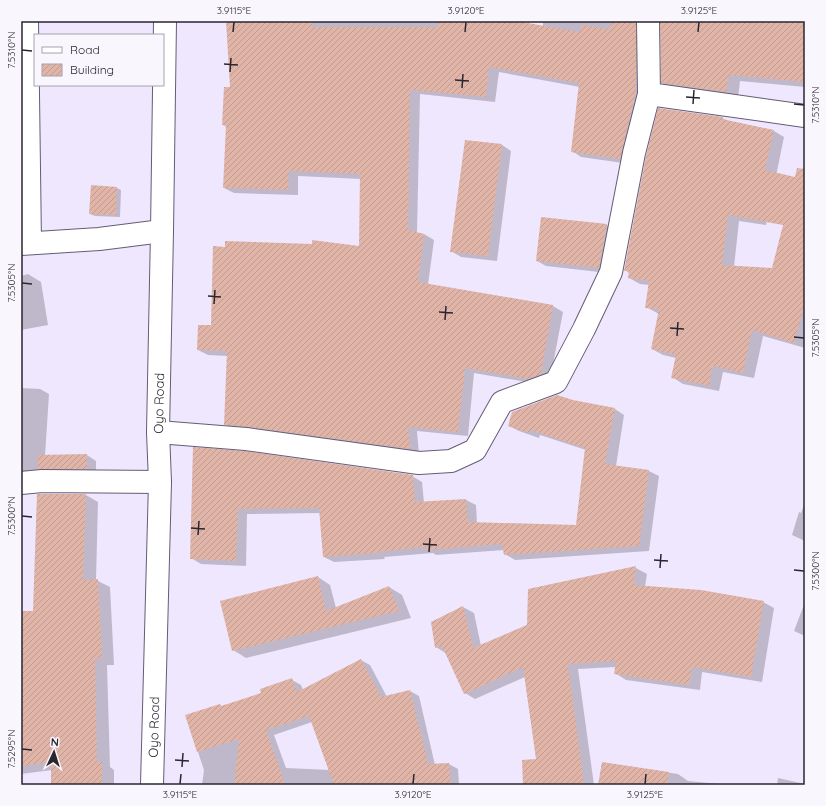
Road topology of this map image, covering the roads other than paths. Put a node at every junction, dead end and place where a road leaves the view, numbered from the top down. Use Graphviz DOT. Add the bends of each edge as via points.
graph roads {
  1 [pos="27,21"];
  2 [pos="165,21"];
  3 [pos="648,21"];
  4 [pos="649,94"];
  5 [pos="805,116"];
  6 [pos="162,230"];
  7 [pos="26,243"];
  8 [pos="158,432"];
  9 [pos="160,482"];
  10 [pos="21,483"];
  11 [pos="152,785"];
  1 -- 7 [label="main road"];
  2 -- 6 [label="main road, Oyo Road"];
  3 -- 4 [label="main road"];
  4 -- 5 [label="main road"];
  4 -- 8 [label="main road" via="634,153 611,272 584,329 556,382 502,402 475,450 451,461 420,463 246,439"];
  6 -- 7 [label="main road" via="99,239"];
  6 -- 8 [label="main road, Oyo Road"];
  8 -- 9 [label="main road, Oyo Road"];
  9 -- 10 [label="main road"];
  9 -- 11 [label="main road, Oyo Road"];
}
